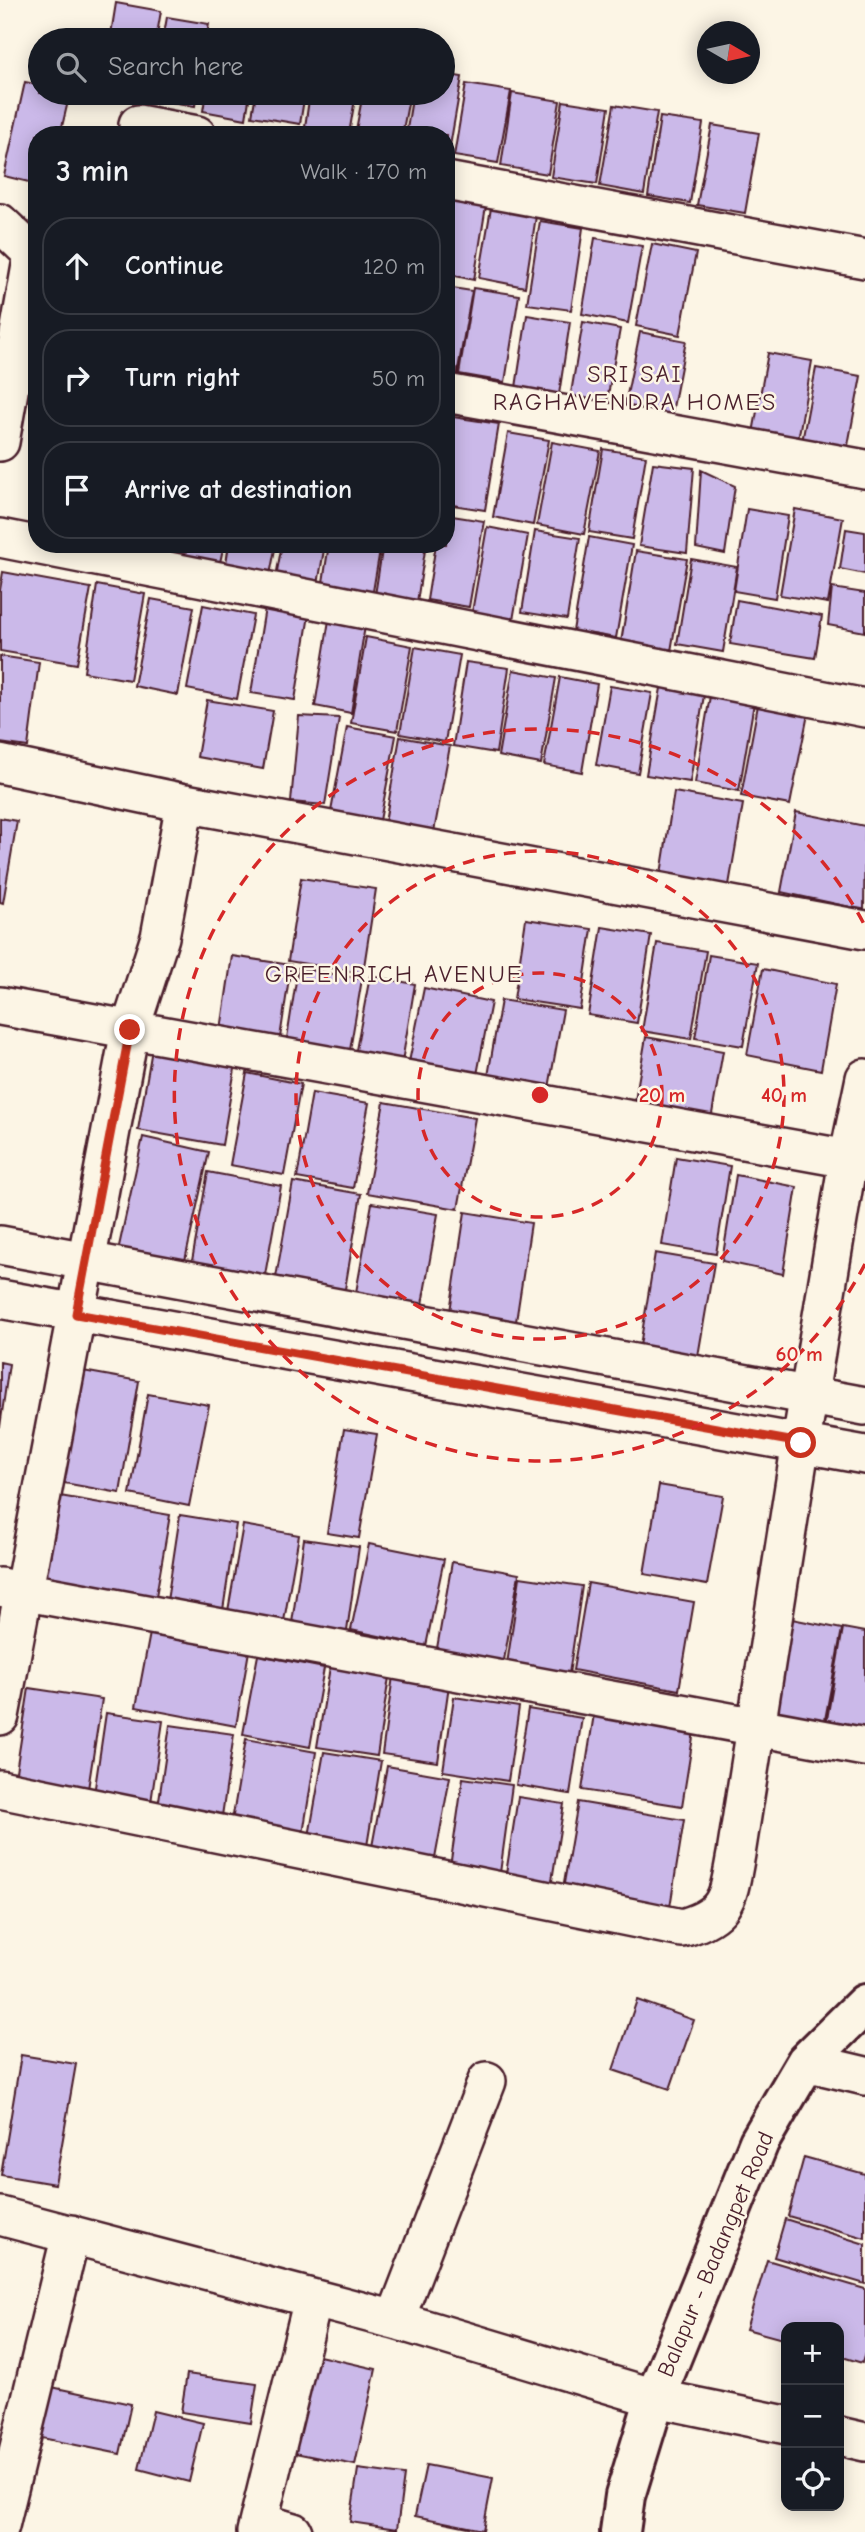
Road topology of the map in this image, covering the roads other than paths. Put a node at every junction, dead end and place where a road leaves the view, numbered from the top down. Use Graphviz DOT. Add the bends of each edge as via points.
graph roads {
  1 [pos="138,124"];
  2 [pos="149,126"];
  3 [pos="455,183"];
  4 [pos="0,223"];
  5 [pos="28,249"];
  6 [pos="865,259"];
  7 [pos="28,282"];
  8 [pos="455,395"];
  9 [pos="1,431"];
  10 [pos="865,469"];
  11 [pos="0,538"];
  12 [pos="28,544"];
  13 [pos="76,553"];
  14 [pos="865,708"];
  15 [pos="0,764"];
  16 [pos="185,803"];
  17 [pos="865,930"];
  18 [pos="0,1006"];
  19 [pos="130,1030"];
  20 [pos="865,1078"];
  21 [pos="857,1161"];
  22 [pos="0,1245"];
  23 [pos="88,1261"];
  24 [pos="0,1299"];
  25 [pos="76,1314"];
  26 [pos="810,1395"];
  27 [pos="865,1406"];
  28 [pos="801,1443"];
  29 [pos="865,1455"];
  30 [pos="11,1589"];
  31 [pos="0,1716"];
  32 [pos="756,1727"];
  33 [pos="865,1747"];
  34 [pos="0,1789"];
  35 [pos="865,2004"];
  36 [pos="806,2062"];
  37 [pos="865,2076"];
  38 [pos="487,2081"];
  39 [pos="0,2216"];
  40 [pos="71,2234"];
  41 [pos="313,2299"];
  42 [pos="395,2320"];
  43 [pos="655,2398"];
  44 [pos="781,2424"];
  45 [pos="844,2437"];
  46 [pos="865,2442"];
  47 [pos="0,2526"];
  48 [pos="257,2527"];
  49 [pos="293,2532"];
  50 [pos="621,2532"];
  1 -- 2 [label="street"];
  3 -- 6 [label="street"];
  4 -- 5 [label="street"];
  7 -- 9 [label="street"];
  8 -- 10 [label="street"];
  11 -- 12 [label="street"];
  13 -- 14 [label="street"];
  15 -- 16 [label="street"];
  16 -- 17 [label="street"];
  16 -- 19 [label="street" via="160,937"];
  18 -- 19 [label="street"];
  19 -- 21 [label="street"];
  19 -- 23 [label="street"];
  20 -- 21 [label="street"];
  21 -- 26 [label="street"];
  22 -- 23 [label="street"];
  23 -- 25 [label="street"];
  23 -- 26 [label="street"];
  24 -- 25 [label="street"];
  25 -- 28 [label="street"];
  25 -- 30 [label="street"];
  26 -- 27 [label="street"];
  26 -- 28 [label="street"];
  28 -- 29 [label="street"];
  28 -- 32 [label="street"];
  30 -- 31 [label="street"];
  30 -- 32 [label="street"];
  32 -- 33 [label="street"];
  32 -- 34 [label="street" via="728,1896 713,1916 682,1928"];
  35 -- 36 [label="street, Balapur - Badangpet Road"];
  36 -- 37 [label="street"];
  36 -- 43 [label="street, Balapur - Badangpet Road" via="759,2142"];
  38 -- 42 [label="street"];
  39 -- 40 [label="street"];
  40 -- 41 [label="street"];
  40 -- 47 [label="street"];
  41 -- 42 [label="street"];
  41 -- 48 [label="street"];
  42 -- 43 [label="street"];
  43 -- 44 [label="street"];
  43 -- 50 [label="street, Balapur - Badangpet Road" via="625,2496"];
  45 -- 46 [label="street"];
  48 -- 49 [label="street"];
}
